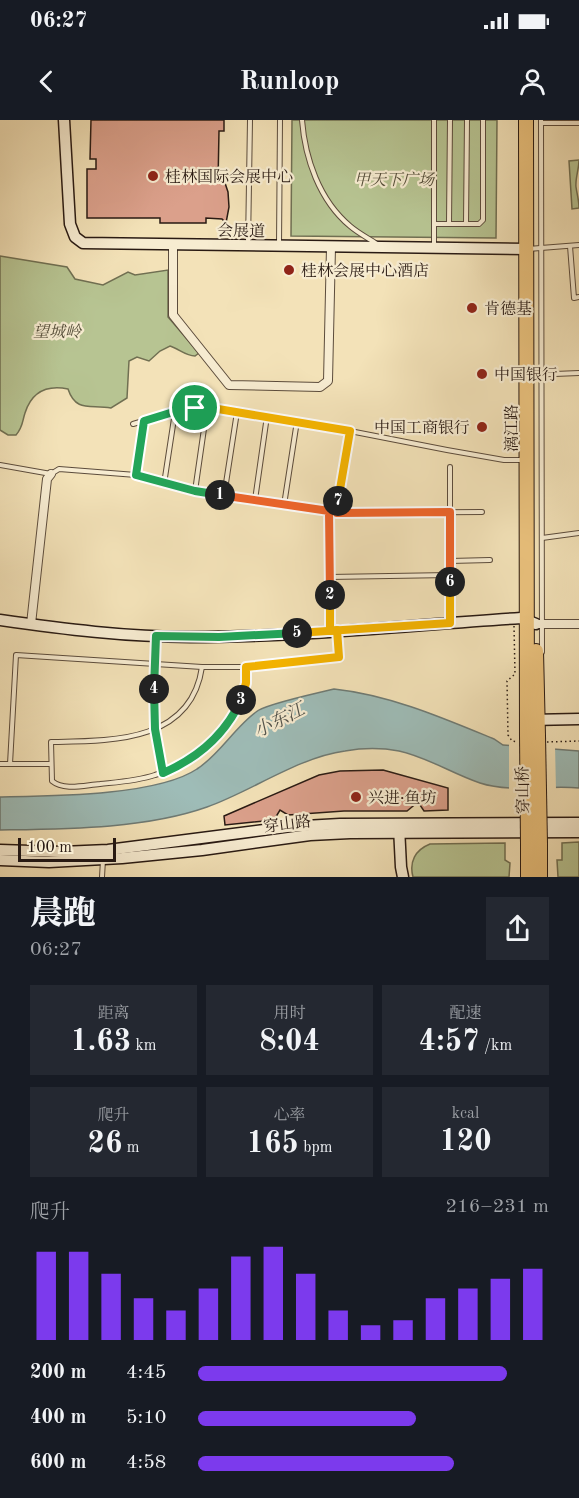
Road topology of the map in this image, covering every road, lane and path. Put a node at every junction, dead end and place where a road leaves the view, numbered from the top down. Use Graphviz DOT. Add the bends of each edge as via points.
graph roads {
  1 [pos="64,120"];
  2 [pos="250,120"];
  3 [pos="280,120"];
  4 [pos="302,120"];
  5 [pos="434,120"];
  6 [pos="450,120"];
  7 [pos="467,120"];
  8 [pos="483,120"];
  9 [pos="526,120"];
  10 [pos="539,121"];
  11 [pos="579,123"];
  12 [pos="434,224"];
  13 [pos="449,224"];
  14 [pos="466,224"];
  15 [pos="173,245"];
  16 [pos="248,245"];
  17 [pos="579,245"];
  18 [pos="279,246"];
  19 [pos="570,246"];
  20 [pos="330,247"];
  21 [pos="383,248"];
  22 [pos="434,248"];
  23 [pos="528,251"];
  24 [pos="579,297"];
  25 [pos="579,373"];
  26 [pos="531,375"];
  27 [pos="520,407"];
  28 [pos="207,408"];
  29 [pos="175,411"];
  30 [pos="237,412"];
  31 [pos="267,416"];
  32 [pos="144,421"];
  33 [pos="297,421"];
  34 [pos="133,424"];
  35 [pos="350,431"];
  36 [pos="521,460"];
  37 [pos="0,465"];
  38 [pos="450,467"];
  39 [pos="51,474"];
  40 [pos="136,475"];
  41 [pos="164,484"];
  42 [pos="195,491"];
  43 [pos="224,496"];
  44 [pos="255,500"];
  45 [pos="284,505"];
  46 [pos="329,511"];
  47 [pos="450,512"];
  48 [pos="482,512"];
  49 [pos="337,513"];
  50 [pos="579,533"];
  51 [pos="542,538"];
  52 [pos="490,560"];
  53 [pos="450,561"];
  54 [pos="450,575"];
  55 [pos="329,577"];
  56 [pos="0,620"];
  57 [pos="532,622"];
  58 [pos="450,623"];
  59 [pos="31,624"];
  60 [pos="579,624"];
  61 [pos="333,630"];
  62 [pos="156,636"];
  63 [pos="154,666"];
  64 [pos="202,667"];
  65 [pos="246,667"];
  66 [pos="579,719"];
  67 [pos="532,720"];
  68 [pos="155,729"];
  69 [pos="532,736"];
  70 [pos="0,764"];
  71 [pos="10,764"];
  72 [pos="51,764"];
  73 [pos="163,773"];
  74 [pos="579,823"];
  75 [pos="396,829"];
  76 [pos="579,832"];
  77 [pos="534,844"];
  78 [pos="0,850"];
  79 [pos="103,855"];
  80 [pos="0,860"];
  81 [pos="102,877"];
  82 [pos="397,877"];
  83 [pos="403,877"];
  84 [pos="528,877"];
  85 [pos="540,877"];
  1 -- 15 [label="street, 会展道" via="70,224 75,237 83,243"];
  2 -- 16 [label="lane"];
  3 -- 18 [label="lane"];
  4 -- 21 [label="lane" via="305,147 326,198 349,226"];
  5 -- 12 [label="lane"];
  6 -- 13 [label="lane"];
  7 -- 14 [label="lane"];
  8 -- 14 [label="lane" via="483,220"];
  9 -- 23 [label="highway, 漓江路"];
  10 -- 11 [label="lane"];
  10 -- 23 [label="highway, 漓江路"];
  12 -- 13 [label="lane"];
  12 -- 22 [label="lane"];
  13 -- 14 [label="lane"];
  15 -- 16 [label="street, 会展道"];
  15 -- 20 [label="street" via="173,315 229,386 320,387 328,381"];
  16 -- 18 [label="street, 会展道"];
  17 -- 19 [label="lane"];
  18 -- 20 [label="street, 会展道"];
  19 -- 23 [label="lane"];
  19 -- 24 [label="lane" via="574,298"];
  20 -- 21 [label="street, 会展道"];
  21 -- 22 [label="street, 会展道"];
  22 -- 23 [label="street, 会展道"];
  23 -- 26 [label="highway, 漓江路"];
  25 -- 26 [label="lane"];
  26 -- 51 [label="lane"];
  26 -- 57 [label="highway, 漓江路"];
  27 -- 36 [label="lane"];
  28 -- 29 [label="lane"];
  28 -- 30 [label="lane"];
  28 -- 42 [label="lane"];
  29 -- 32 [label="lane"];
  29 -- 41 [label="lane"];
  30 -- 31 [label="lane"];
  30 -- 43 [label="lane"];
  31 -- 33 [label="lane"];
  31 -- 44 [label="lane"];
  32 -- 34 [label="lane"];
  32 -- 40 [label="lane"];
  33 -- 35 [label="lane"];
  33 -- 45 [label="lane"];
  35 -- 36 [label="lane"];
  35 -- 49 [label="lane"];
  36 -- 57 [label="lane"];
  37 -- 39 [label="lane"];
  38 -- 47 [label="lane"];
  39 -- 40 [label="lane" via="59,469"];
  39 -- 59 [label="street" via="47,479"];
  40 -- 41 [label="lane"];
  41 -- 42 [label="lane"];
  42 -- 43 [label="lane"];
  43 -- 44 [label="lane"];
  44 -- 45 [label="lane"];
  45 -- 46 [label="lane"];
  46 -- 49 [label="lane"];
  46 -- 55 [label="lane"];
  47 -- 48 [label="lane"];
  47 -- 49 [label="lane"];
  47 -- 53 [label="lane"];
  50 -- 51 [label="lane"];
  51 -- 57 [label="lane"];
  52 -- 53 [label="lane"];
  53 -- 54 [label="lane"];
  54 -- 55 [label="lane"];
  54 -- 58 [label="lane"];
  55 -- 61 [label="lane"];
  56 -- 59 [label="street"];
  57 -- 58 [label="street"];
  57 -- 60 [label="street"];
  57 -- 67 [label="highway, 漓江路"];
  58 -- 61 [label="street"];
  59 -- 62 [label="street"];
  61 -- 62 [label="street" via="219,637"];
  61 -- 65 [label="lane" via="339,657"];
  62 -- 63 [label="lane"];
  63 -- 64 [label="lane"];
  63 -- 68 [label="lane"];
  63 -- 71 [label="lane" via="16,655"];
  64 -- 65 [label="lane"];
  64 -- 68 [label="lane" via="189,705 169,723"];
  65 -- 73 [label="lane" via="242,698 228,724 198,754"];
  66 -- 67 [label="street"];
  67 -- 69 [label="highway, 漓江路"];
  68 -- 72 [label="lane" via="115,738 51,742"];
  68 -- 73 [label="lane"];
  69 -- 77 [label="highway, 穿山桥, bridge"];
  70 -- 71 [label="lane"];
  71 -- 72 [label="lane"];
  72 -- 73 [label="lane" via="51,781 58,786 127,781"];
  74 -- 75 [label="street, 穿山路"];
  75 -- 76 [label="street, 穿山路"];
  75 -- 79 [label="street, 穿山路" via="340,824 287,826"];
  75 -- 82 [label="street"];
  75 -- 83 [label="street"];
  77 -- 84 [label="highway"];
  77 -- 85 [label="highway"];
  78 -- 79 [label="street, 穿山路"];
  79 -- 80 [label="street, 穿山路" via="49,862"];
  79 -- 81 [label="lane"];
}
